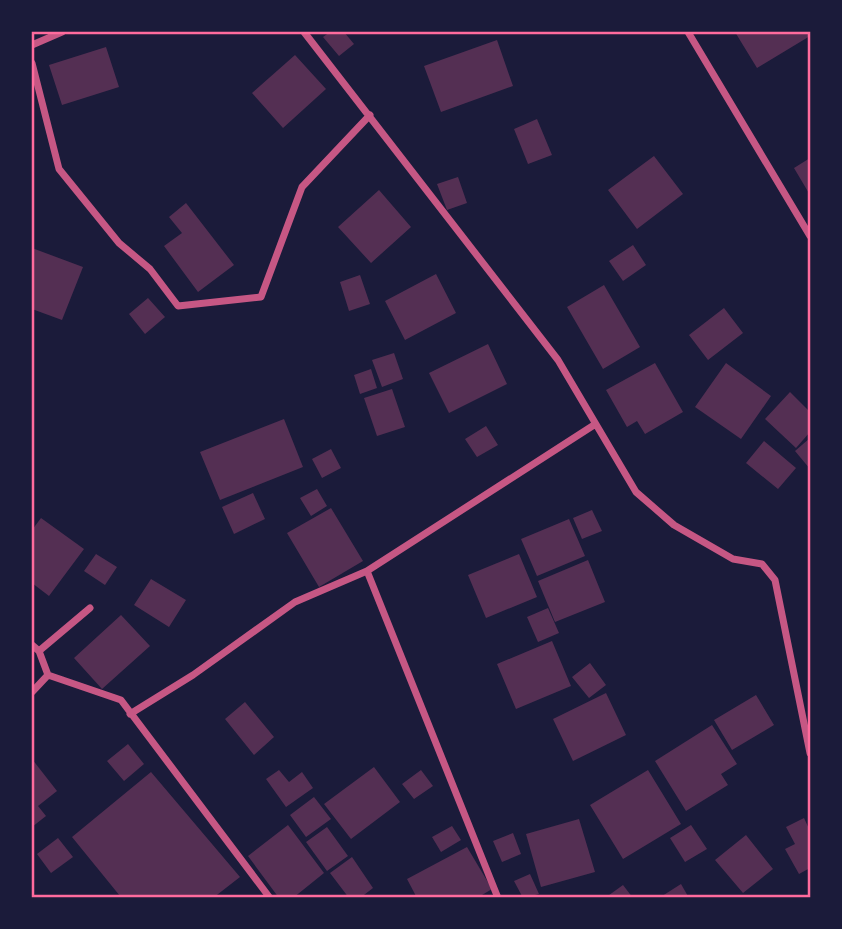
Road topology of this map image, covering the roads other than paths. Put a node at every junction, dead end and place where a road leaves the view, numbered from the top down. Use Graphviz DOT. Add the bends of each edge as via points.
graph roads {
  1 [pos="62,32"];
  2 [pos="304,32"];
  3 [pos="688,32"];
  4 [pos="32,45"];
  5 [pos="32,63"];
  6 [pos="370,115"];
  7 [pos="810,236"];
  8 [pos="594,425"];
  9 [pos="367,571"];
  10 [pos="90,608"];
  11 [pos="32,646"];
  12 [pos="39,651"];
  13 [pos="48,675"];
  14 [pos="32,692"];
  15 [pos="130,714"];
  16 [pos="810,753"];
  17 [pos="270,898"];
  18 [pos="498,898"];
  1 -- 4 [label="street"];
  2 -- 6 [label="street"];
  3 -- 7 [label="street"];
  5 -- 6 [label="street" via="59,169 178,306 261,297 302,187"];
  6 -- 8 [label="street" via="558,360"];
  8 -- 9 [label="street"];
  8 -- 16 [label="street" via="636,492 674,525 733,559 762,564 775,580"];
  9 -- 15 [label="street" via="295,602"];
  9 -- 18 [label="street"];
  10 -- 12 [label="street"];
  11 -- 12 [label="street"];
  12 -- 13 [label="street"];
  13 -- 14 [label="street"];
  13 -- 15 [label="street" via="121,701"];
  15 -- 17 [label="street"];
}
